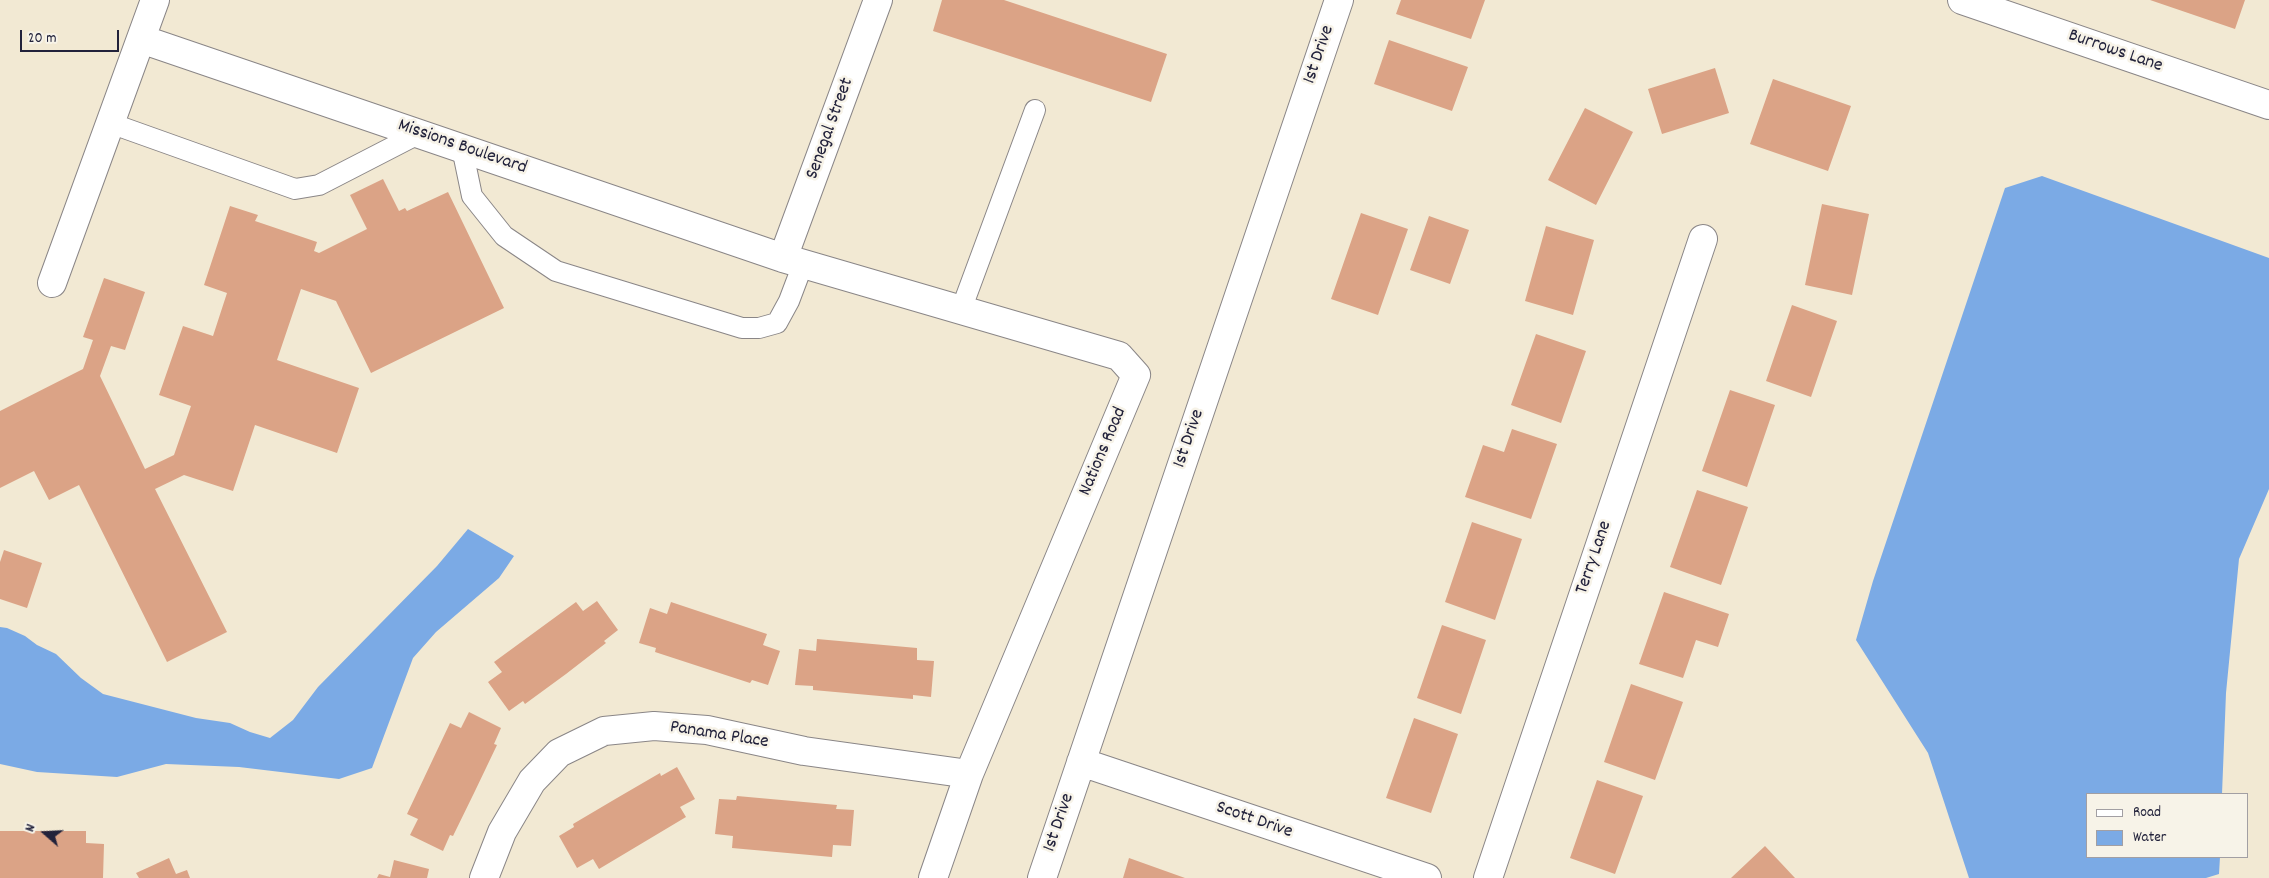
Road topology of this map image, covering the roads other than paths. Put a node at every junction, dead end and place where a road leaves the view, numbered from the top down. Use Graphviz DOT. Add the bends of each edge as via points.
graph roads {
  1 [pos="155,0"];
  2 [pos="878,0"];
  3 [pos="1339,0"];
  4 [pos="1962,0"];
  5 [pos="141,39"];
  6 [pos="2269,105"];
  7 [pos="1035,110"];
  8 [pos="110,123"];
  9 [pos="418,134"];
  10 [pos="462,148"];
  11 [pos="1703,238"];
  12 [pos="793,261"];
  13 [pos="52,283"];
  14 [pos="961,310"];
  15 [pos="1081,762"];
  16 [pos="969,774"];
  17 [pos="484,878"];
  18 [pos="932,878"];
  19 [pos="1042,878"];
  20 [pos="1427,878"];
  21 [pos="1488,878"];
  1 -- 5 [label="street"];
  2 -- 12 [label="street, Senegal Street"];
  3 -- 15 [label="street, 1st Drive"];
  4 -- 6 [label="street, Burrows Lane"];
  5 -- 8 [label="street"];
  5 -- 9 [label="street, Missions Boulevard"];
  7 -- 14 [label="lane"];
  8 -- 9 [label="lane" via="295,189 320,185"];
  8 -- 13 [label="street"];
  9 -- 10 [label="street, Missions Boulevard"];
  10 -- 12 [label="street, Missions Boulevard"];
  10 -- 12 [label="lane" via="472,196 504,236 556,271 742,328 759,328 777,323 789,301"];
  11 -- 21 [label="street, Terry Lane"];
  12 -- 14 [label="street, Nations Road"];
  14 -- 16 [label="street, Nations Road" via="1119,356 1136,375"];
  15 -- 19 [label="street, 1st Drive"];
  15 -- 20 [label="street, Scott Drive"];
  16 -- 17 [label="street, Panama Place" via="804,751 708,730 654,726 604,731 559,753 532,781 502,832"];
  16 -- 18 [label="street, Nations Road"];
}
